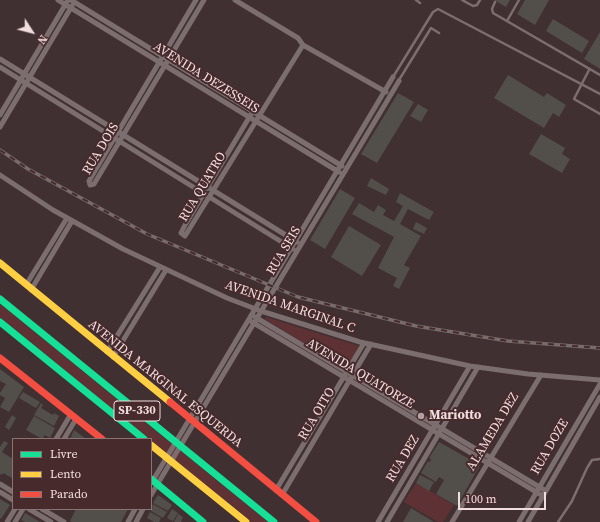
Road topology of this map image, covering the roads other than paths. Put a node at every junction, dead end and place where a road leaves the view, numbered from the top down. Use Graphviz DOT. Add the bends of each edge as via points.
graph roads {
  1 [pos="58,0"];
  2 [pos="196,0"];
  3 [pos="204,0"];
  4 [pos="235,0"];
  5 [pos="416,0"];
  6 [pos="462,0"];
  7 [pos="480,0"];
  8 [pos="519,0"];
  9 [pos="74,1"];
  10 [pos="67,2"];
  11 [pos="495,2"];
  12 [pos="420,3"];
  13 [pos="71,8"];
  14 [pos="507,21"];
  15 [pos="439,33"];
  16 [pos="303,45"];
  17 [pos="163,56"];
  18 [pos="0,59"];
  19 [pos="169,59"];
  20 [pos="160,61"];
  21 [pos="165,65"];
  22 [pos="0,67"];
  23 [pos="589,70"];
  24 [pos="24,74"];
  25 [pos="600,75"];
  26 [pos="30,77"];
  27 [pos="393,77"];
  28 [pos="20,80"];
  29 [pos="399,81"];
  30 [pos="26,83"];
  31 [pos="581,83"];
  32 [pos="385,91"];
  33 [pos="600,94"];
  34 [pos="391,95"];
  35 [pos="382,97"];
  36 [pos="388,100"];
  37 [pos="253,111"];
  38 [pos="0,114"];
  39 [pos="600,114"];
  40 [pos="259,115"];
  41 [pos="249,117"];
  42 [pos="255,121"];
  43 [pos="0,127"];
  44 [pos="120,134"];
  45 [pos="117,140"];
  46 [pos="340,165"];
  47 [pos="346,169"];
  48 [pos="337,171"];
  49 [pos="0,175"];
  50 [pos="342,175"];
  51 [pos="207,187"];
  52 [pos="213,191"];
  53 [pos="204,193"];
  54 [pos="210,196"];
  55 [pos="69,219"];
  56 [pos="185,225"];
  57 [pos="191,228"];
  58 [pos="295,241"];
  59 [pos="301,244"];
  60 [pos="291,247"];
  61 [pos="297,251"];
  62 [pos="0,263"];
  63 [pos="160,267"];
  64 [pos="166,270"];
  65 [pos="28,287"];
  66 [pos="0,299"];
  67 [pos="254,308"];
  68 [pos="261,310"];
  69 [pos="249,317"];
  70 [pos="256,320"];
  71 [pos="0,322"];
  72 [pos="364,343"];
  73 [pos="371,344"];
  74 [pos="110,354"];
  75 [pos="0,358"];
  76 [pos="470,366"];
  77 [pos="478,367"];
  78 [pos="347,371"];
  79 [pos="353,375"];
  80 [pos="541,375"];
  81 [pos="344,377"];
  82 [pos="600,380"];
  83 [pos="350,381"];
  84 [pos="600,384"];
  85 [pos="600,397"];
  86 [pos="73,416"];
  87 [pos="191,420"];
  88 [pos="436,425"];
  89 [pos="442,429"];
  90 [pos="433,431"];
  91 [pos="439,434"];
  92 [pos="57,438"];
  93 [pos="64,438"];
  94 [pos="101,438"];
  95 [pos="143,438"];
  96 [pos="152,446"];
  97 [pos="491,458"];
  98 [pos="600,459"];
  99 [pos="487,463"];
  100 [pos="153,482"];
  101 [pos="0,484"];
  102 [pos="540,487"];
  103 [pos="12,491"];
  104 [pos="546,491"];
  105 [pos="0,492"];
  106 [pos="279,492"];
  107 [pos="536,492"];
  108 [pos="543,496"];
  109 [pos="12,499"];
  110 [pos="14,510"];
  111 [pos="21,510"];
  112 [pos="30,510"];
  113 [pos="44,510"];
  114 [pos="134,510"];
  115 [pos="142,510"];
  116 [pos="7,522"];
  117 [pos="15,522"];
  118 [pos="51,522"];
  119 [pos="64,522"];
  120 [pos="128,522"];
  121 [pos="136,522"];
  122 [pos="203,522"];
  123 [pos="246,522"];
  124 [pos="274,522"];
  125 [pos="316,522"];
  126 [pos="378,522"];
  127 [pos="387,522"];
  128 [pos="452,522"];
  129 [pos="519,522"];
  130 [pos="528,522"];
  131 [pos="558,522"];
  1 -- 10 [label="street, AVENIDA DEZESSEIS"];
  2 -- 17 [label="street, RUA DOIS"];
  3 -- 19 [label="street, RUA DOIS"];
  4 -- 16 [label="street" via="298,38"];
  5 -- 12 [label="lane"];
  6 -- 7 [label="lane" via="473,6"];
  8 -- 14 [label="lane"];
  9 -- 13 [label="street"];
  9 -- 17 [label="street, AVENIDA DEZESSEIS"];
  10 -- 13 [label="street, AVENIDA DEZESSEIS"];
  10 -- 24 [label="street"];
  11 -- 14 [label="lane" via="493,13"];
  13 -- 20 [label="street, AVENIDA DEZESSEIS"];
  13 -- 26 [label="street"];
  14 -- 23 [label="lane"];
  15 -- 29 [label="lane" via="431,28"];
  16 -- 32 [label="street"];
  16 -- 40 [label="street, RUA QUATRO"];
  17 -- 19 [label="street, AVENIDA DEZESSEIS"];
  17 -- 20 [label="street, RUA DOIS"];
  18 -- 24 [label="street"];
  19 -- 21 [label="street, RUA DOIS"];
  19 -- 37 [label="street, AVENIDA DEZESSEIS"];
  20 -- 21 [label="street, AVENIDA DEZESSEIS"];
  20 -- 44 [label="street, RUA DOIS"];
  21 -- 41 [label="street, AVENIDA DEZESSEIS"];
  21 -- 44 [label="street, RUA DOIS"];
  22 -- 28 [label="street"];
  23 -- 25 [label="lane"];
  23 -- 31 [label="lane"];
  24 -- 26 [label="street"];
  24 -- 28 [label="street"];
  26 -- 30 [label="street"];
  26 -- 44 [label="street"];
  27 -- 31 [label="lane" via="433,12 438,9"];
  27 -- 32 [label="street, RUA SEIS"];
  28 -- 30 [label="street"];
  28 -- 38 [label="street"];
  29 -- 34 [label="street, RUA SEIS"];
  30 -- 43 [label="street"];
  30 -- 45 [label="street"];
  31 -- 33 [label="lane"];
  31 -- 39 [label="lane" via="575,100"];
  32 -- 34 [label="street"];
  32 -- 35 [label="street, RUA SEIS"];
  34 -- 36 [label="street, RUA SEIS"];
  35 -- 36 [label="street"];
  35 -- 46 [label="street, RUA SEIS"];
  36 -- 47 [label="street, RUA SEIS"];
  37 -- 40 [label="street, AVENIDA DEZESSEIS"];
  37 -- 41 [label="street, RUA QUATRO"];
  40 -- 42 [label="street, RUA QUATRO"];
  40 -- 46 [label="street, AVENIDA DEZESSEIS"];
  41 -- 42 [label="street, AVENIDA DEZESSEIS"];
  41 -- 51 [label="street, RUA QUATRO"];
  42 -- 48 [label="street, AVENIDA DEZESSEIS"];
  42 -- 52 [label="street, RUA QUATRO"];
  44 -- 45 [label="street, RUA DOIS"];
  44 -- 51 [label="street"];
  45 -- 45 [label="street, RUA DOIS" via="89,181 90,185 94,184"];
  45 -- 53 [label="street"];
  46 -- 47 [label="street, AVENIDA DEZESSEIS"];
  46 -- 48 [label="street, RUA SEIS"];
  47 -- 50 [label="street, RUA SEIS"];
  48 -- 50 [label="street, AVENIDA DEZESSEIS"];
  48 -- 58 [label="street, RUA SEIS"];
  49 -- 55 [label="street, AVENIDA MARGINAL C"];
  50 -- 59 [label="street, RUA SEIS"];
  51 -- 52 [label="street"];
  51 -- 53 [label="street, RUA QUATRO"];
  52 -- 54 [label="street, RUA QUATRO"];
  52 -- 58 [label="street"];
  53 -- 54 [label="street"];
  53 -- 56 [label="street, RUA QUATRO"];
  54 -- 57 [label="street, RUA QUATRO"];
  54 -- 60 [label="street"];
  55 -- 63 [label="street, AVENIDA MARGINAL C"];
  55 -- 65 [label="street"];
  56 -- 57 [label="street"];
  56 -- 57 [label="street, RUA QUATRO" via="181,232 185,236"];
  58 -- 59 [label="street"];
  58 -- 60 [label="street, RUA SEIS"];
  59 -- 61 [label="street, RUA SEIS"];
  60 -- 61 [label="street"];
  60 -- 67 [label="street, RUA SEIS"];
  61 -- 68 [label="street, RUA SEIS"];
  62 -- 65 [label="main road, AVENIDA MARGINAL ESQUERDA"];
  63 -- 64 [label="street, AVENIDA MARGINAL C"];
  63 -- 74 [label="street"];
  64 -- 67 [label="street, AVENIDA MARGINAL C"];
  64 -- 74 [label="street"];
  65 -- 74 [label="main road, AVENIDA MARGINAL ESQUERDA"];
  66 -- 124 [label="main road, SP-330"];
  67 -- 68 [label="street, AVENIDA MARGINAL C"];
  67 -- 69 [label="street, RUA SEIS"];
  68 -- 70 [label="street, RUA SEIS"];
  68 -- 72 [label="street, AVENIDA MARGINAL C"];
  69 -- 70 [label="street, AVENIDA QUATORZE"];
  69 -- 87 [label="street, RUA SEIS"];
  70 -- 78 [label="street, AVENIDA QUATORZE"];
  70 -- 81 [label="street, AVENIDA QUATORZE"];
  70 -- 87 [label="street, RUA SEIS"];
  71 -- 95 [label="main road, SP-330"];
  72 -- 73 [label="street, AVENIDA MARGINAL C"];
  72 -- 78 [label="street, RUA OITO"];
  73 -- 76 [label="street, AVENIDA MARGINAL C"];
  73 -- 79 [label="street, RUA OITO"];
  74 -- 87 [label="main road, AVENIDA MARGINAL ESQUERDA"];
  75 -- 86 [label="main road"];
  76 -- 77 [label="street, AVENIDA MARGINAL C"];
  76 -- 88 [label="street, RUA DEZ"];
  77 -- 80 [label="street, AVENIDA MARGINAL C"];
  77 -- 89 [label="street, RUA DEZ"];
  78 -- 79 [label="street, AVENIDA QUATORZE"];
  78 -- 81 [label="street, RUA OITO"];
  79 -- 83 [label="street, RUA OITO"];
  79 -- 88 [label="street, AVENIDA QUATORZE"];
  80 -- 82 [label="street, AVENIDA MARGINAL C"];
  80 -- 97 [label="street, ALAMEDA DEZ"];
  81 -- 83 [label="street, AVENIDA QUATORZE"];
  81 -- 106 [label="street, RUA OITO"];
  83 -- 90 [label="street, AVENIDA QUATORZE"];
  83 -- 106 [label="street, RUA OITO"];
  84 -- 102 [label="street, RUA DOZE"];
  85 -- 104 [label="street, RUA DOZE"];
  86 -- 92 [label="street"];
  86 -- 93 [label="street"];
  86 -- 94 [label="main road"];
  87 -- 100 [label="street, RUA SEIS"];
  87 -- 106 [label="main road, AVENIDA MARGINAL ESQUERDA"];
  88 -- 89 [label="street, AVENIDA QUATORZE"];
  88 -- 90 [label="street, RUA DEZ"];
  89 -- 91 [label="street, RUA DEZ"];
  89 -- 97 [label="street, AVENIDA QUATORZE"];
  90 -- 91 [label="street, AVENIDA QUATORZE"];
  90 -- 126 [label="street, RUA DEZ"];
  91 -- 99 [label="street, AVENIDA QUATORZE"];
  91 -- 127 [label="street, RUA DEZ"];
  96 -- 123 [label="main road"];
  97 -- 99 [label="street, ALAMEDA DEZ"];
  97 -- 102 [label="street, AVENIDA QUATORZE"];
  98 -- 131 [label="lane" via="592,460 572,501"];
  99 -- 107 [label="street, AVENIDA QUATORZE"];
  99 -- 128 [label="street, ALAMEDA DEZ"];
  100 -- 122 [label="main road"];
  101 -- 103 [label="street"];
  102 -- 104 [label="street, AVENIDA QUATORZE"];
  102 -- 107 [label="street, RUA DOZE"];
  104 -- 108 [label="street, RUA DOZE"];
  105 -- 109 [label="street"];
  106 -- 125 [label="main road, AVENIDA MARGINAL ESQUERDA"];
  107 -- 108 [label="street, AVENIDA QUATORZE"];
  107 -- 129 [label="street, RUA DOZE"];
  108 -- 130 [label="street, RUA DOZE"];
  110 -- 116 [label="street"];
  111 -- 117 [label="street"];
  112 -- 118 [label="street"];
  113 -- 119 [label="street"];
  114 -- 120 [label="street"];
  115 -- 121 [label="street"];
}
